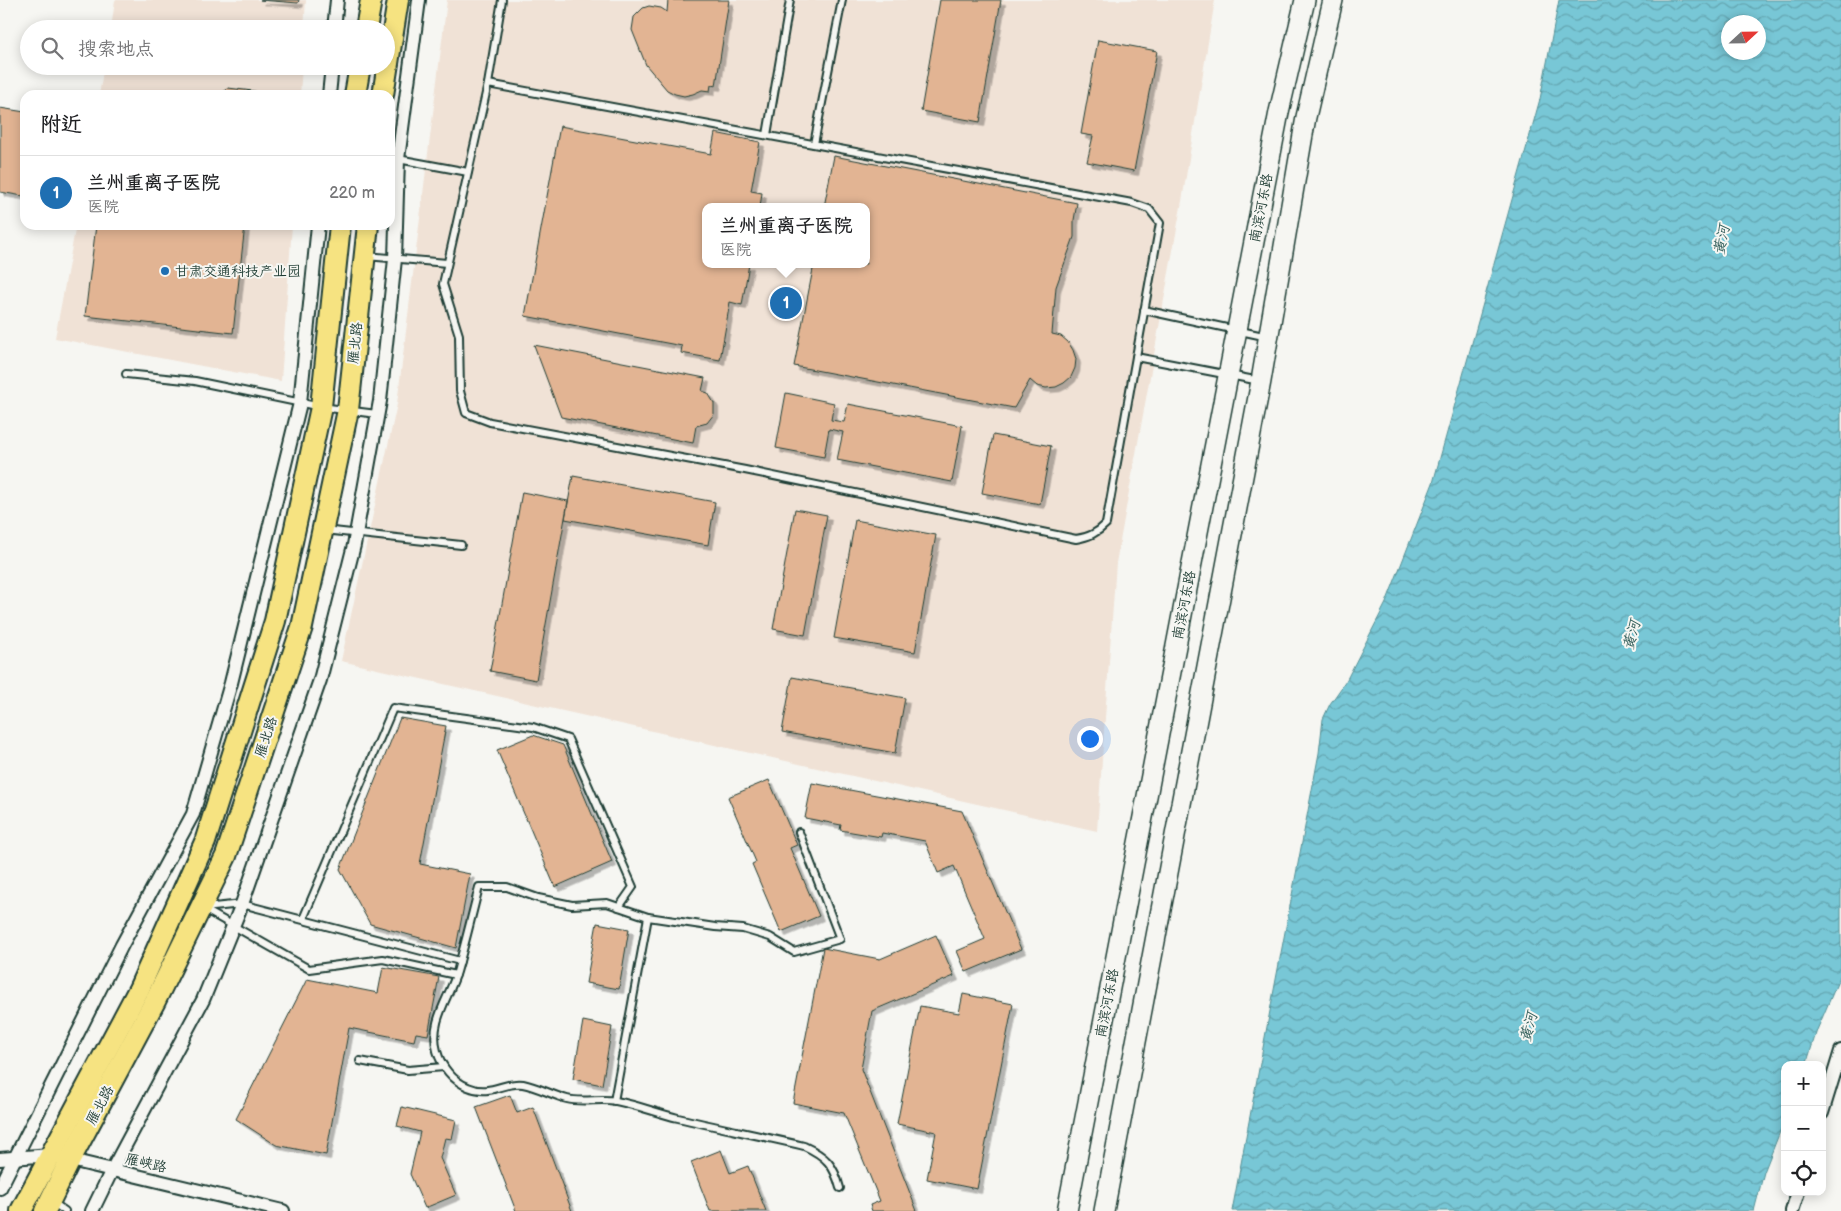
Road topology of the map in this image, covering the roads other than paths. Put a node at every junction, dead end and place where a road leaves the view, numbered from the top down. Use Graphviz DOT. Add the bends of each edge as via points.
graph roads {
  1 [pos="337,0"];
  2 [pos="371,0"];
  3 [pos="398,0"];
  4 [pos="419,0"];
  5 [pos="502,0"];
  6 [pos="790,0"];
  7 [pos="842,0"];
  8 [pos="1305,0"];
  9 [pos="1333,0"];
  10 [pos="335,20"];
  11 [pos="368,20"];
  12 [pos="395,20"];
  13 [pos="331,75"];
  14 [pos="358,75"];
  15 [pos="386,75"];
  16 [pos="488,84"];
  17 [pos="330,90"];
  18 [pos="356,90"];
  19 [pos="384,90"];
  20 [pos="767,135"];
  21 [pos="814,144"];
  22 [pos="395,153"];
  23 [pos="395,159"];
  24 [pos="468,172"];
  25 [pos="317,230"];
  26 [pos="339,230"];
  27 [pos="368,230"];
  28 [pos="395,230"];
  29 [pos="365,256"];
  30 [pos="395,259"];
  31 [pos="447,263"];
  32 [pos="1144,310"];
  33 [pos="1237,330"];
  34 [pos="1269,338"];
  35 [pos="1136,357"];
  36 [pos="126,374"];
  37 [pos="1228,375"];
  38 [pos="1261,381"];
  39 [pos="300,403"];
  40 [pos="320,407"];
  41 [pos="348,410"];
  42 [pos="377,414"];
  43 [pos="323,530"];
  44 [pos="356,533"];
  45 [pos="461,545"];
  46 [pos="799,832"];
  47 [pos="242,904"];
  48 [pos="619,907"];
  49 [pos="201,908"];
  50 [pos="648,917"];
  51 [pos="303,919"];
  52 [pos="234,925"];
  53 [pos="460,961"];
  54 [pos="456,975"];
  55 [pos="1841,1051"];
  56 [pos="360,1061"];
  57 [pos="444,1067"];
  58 [pos="614,1101"];
  59 [pos="1824,1106"];
  60 [pos="50,1156"];
  61 [pos="16,1158"];
  62 [pos="0,1159"];
  63 [pos="70,1160"];
  64 [pos="112,1170"];
  65 [pos="0,1188"];
  66 [pos="840,1188"];
  67 [pos="1797,1196"];
  68 [pos="54,1208"];
  69 [pos="21,1211"];
  70 [pos="92,1211"];
  71 [pos="284,1211"];
  72 [pos="1067,1211"];
  73 [pos="1104,1211"];
  74 [pos="1792,1211"];
  1 -- 10 [label="street"];
  2 -- 11 [label="main road"];
  3 -- 12 [label="main road"];
  4 -- 22 [label="street"];
  5 -- 16 [label="lane"];
  6 -- 20 [label="lane"];
  7 -- 21 [label="lane"];
  8 -- 33 [label="main road, 南滨河东路" via="1279,112"];
  9 -- 34 [label="main road, 南滨河东路" via="1306,117"];
  13 -- 17 [label="street"];
  14 -- 18 [label="main road"];
  15 -- 19 [label="main road"];
  16 -- 20 [label="lane"];
  16 -- 24 [label="lane"];
  20 -- 21 [label="lane"];
  21 -- 32 [label="lane" via="1149,209 1160,224"];
  23 -- 24 [label="lane"];
  24 -- 31 [label="lane"];
  25 -- 39 [label="street"];
  26 -- 40 [label="main road, 雁北路"];
  27 -- 29 [label="main road, 雁北路"];
  28 -- 30 [label="street"];
  29 -- 30 [label="lane"];
  29 -- 41 [label="main road, 雁北路"];
  30 -- 31 [label="lane"];
  30 -- 42 [label="street"];
  31 -- 35 [label="lane" via="442,284 459,335 460,392 466,413 490,422 745,470 1076,539 1098,532 1106,524"];
  32 -- 33 [label="lane"];
  32 -- 35 [label="lane"];
  33 -- 34 [label="lane"];
  33 -- 37 [label="main road, 南滨河东路"];
  34 -- 38 [label="main road, 南滨河东路"];
  35 -- 37 [label="lane"];
  36 -- 39 [label="lane" via="195,380"];
  37 -- 38 [label="lane"];
  37 -- 72 [label="main road, 南滨河东路"];
  38 -- 73 [label="main road, 南滨河东路"];
  39 -- 40 [label="lane"];
  39 -- 61 [label="street" via="231,683 193,814 122,945"];
  40 -- 41 [label="lane"];
  40 -- 60 [label="main road, 雁北路" via="275,621 205,842 139,989"];
  41 -- 42 [label="lane"];
  41 -- 43 [label="main road, 雁北路"];
  42 -- 44 [label="street"];
  43 -- 44 [label="lane"];
  43 -- 49 [label="main road, 雁北路" via="302,628 226,856"];
  44 -- 45 [label="lane"];
  44 -- 47 [label="street" via="320,680"];
  46 -- 50 [label="lane" via="840,939 794,952 770,937 743,928"];
  47 -- 49 [label="lane"];
  47 -- 51 [label="lane"];
  47 -- 52 [label="street"];
  48 -- 50 [label="lane"];
  48 -- 51 [label="lane" via="633,887 568,739 533,726 393,708"];
  48 -- 53 [label="lane" via="607,903 572,905 507,887 479,887"];
  49 -- 52 [label="lane"];
  49 -- 63 [label="main road, 雁北路"];
  50 -- 58 [label="lane"];
  51 -- 53 [label="lane"];
  52 -- 54 [label="lane" via="309,969 383,959"];
  52 -- 64 [label="street" via="203,1000"];
  53 -- 54 [label="lane"];
  54 -- 57 [label="lane" via="438,1015 435,1032 437,1050"];
  55 -- 59 [label="street"];
  56 -- 57 [label="lane" via="408,1070"];
  57 -- 58 [label="lane" via="468,1088 481,1091 522,1084 568,1099"];
  58 -- 66 [label="lane" via="804,1146 828,1162"];
  60 -- 61 [label="street, 雁峡路"];
  60 -- 63 [label="street, 雁峡路"];
  60 -- 69 [label="main road, 雁北路"];
  61 -- 62 [label="street, 雁峡路"];
  61 -- 65 [label="street"];
  63 -- 64 [label="street, 雁峡路"];
  63 -- 68 [label="main road, 雁北路"];
  64 -- 70 [label="street"];
  64 -- 71 [label="street, 雁峡路"];
  67 -- 74 [label="street"];
}
